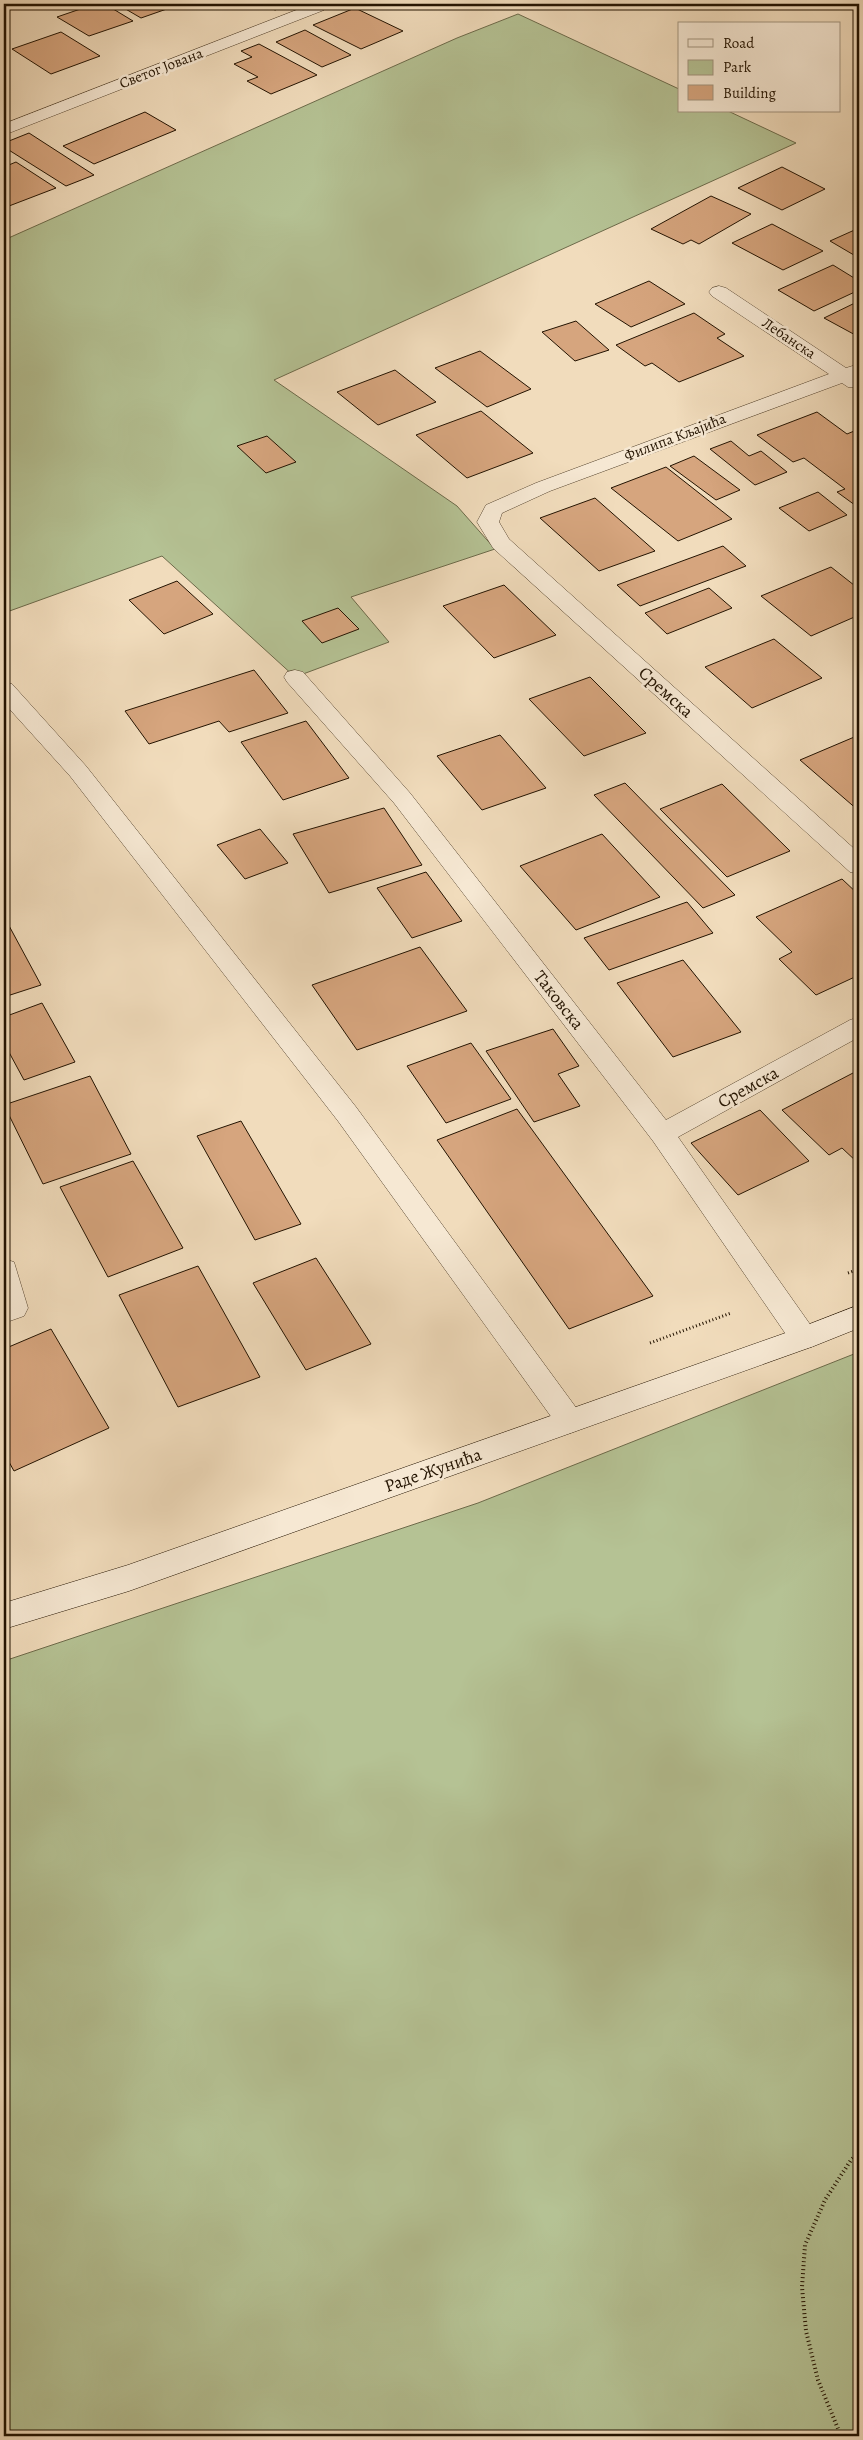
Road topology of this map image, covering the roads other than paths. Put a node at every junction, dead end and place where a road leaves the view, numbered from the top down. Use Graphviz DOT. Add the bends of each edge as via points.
graph roads {
  1 [pos="318,7"];
  2 [pos="4,130"];
  3 [pos="719,292"];
  4 [pos="855,377"];
  5 [pos="493,509"];
  6 [pos="296,677"];
  7 [pos="4,689"];
  8 [pos="859,866"];
  9 [pos="859,1026"];
  10 [pos="662,1134"];
  11 [pos="4,1270"];
  12 [pos="9,1310"];
  13 [pos="859,1316"];
  14 [pos="804,1338"];
  15 [pos="570,1421"];
  16 [pos="4,1616"];
  1 -- 2 [label="street, Светог Јована"];
  3 -- 4 [label="street, Лебанска"];
  4 -- 5 [label="street, Филипа Кљајића" via="797,392 543,487"];
  5 -- 8 [label="street, Сремска" via="488,522 501,543"];
  6 -- 10 [label="street, Таковска" via="402,798"];
  7 -- 15 [label="street" via="78,771 347,1114"];
  9 -- 10 [label="street, Сремска"];
  10 -- 14 [label="street, Таковска"];
  11 -- 12 [label="street"];
  13 -- 14 [label="street, Раде Жунића"];
  14 -- 15 [label="street, Раде Жунића"];
  15 -- 16 [label="street, Раде Жунића" via="129,1578"];
}
